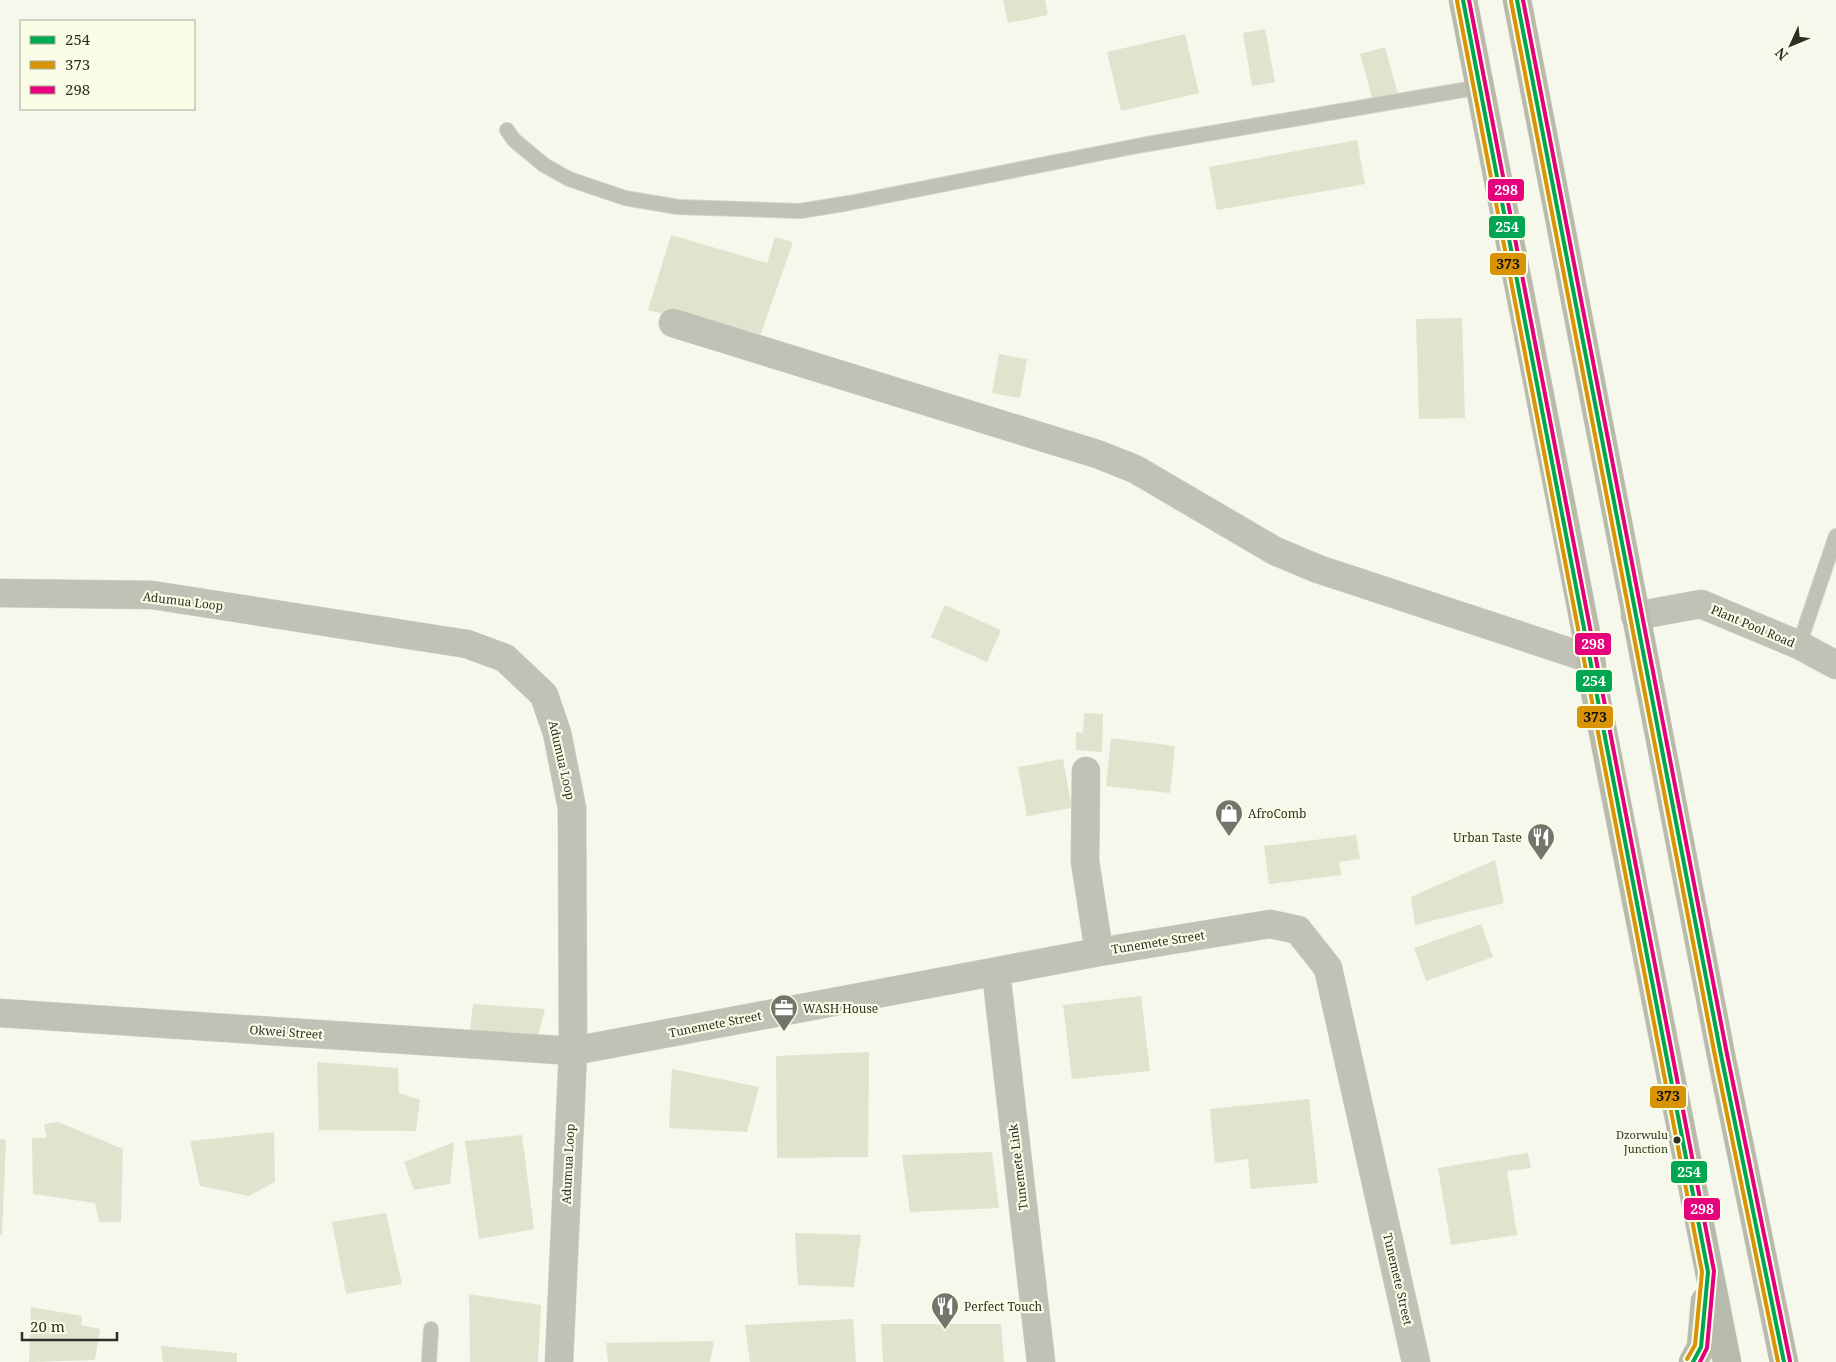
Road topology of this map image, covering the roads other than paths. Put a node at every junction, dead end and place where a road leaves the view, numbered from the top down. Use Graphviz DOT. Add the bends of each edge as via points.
graph roads {
  1 [pos="1463,0"];
  2 [pos="1517,0"];
  3 [pos="1480,87"];
  4 [pos="507,130"];
  5 [pos="673,323"];
  6 [pos="1836,536"];
  7 [pos="0,593"];
  8 [pos="1635,616"];
  9 [pos="1799,645"];
  10 [pos="1591,659"];
  11 [pos="1836,665"];
  12 [pos="1086,771"];
  13 [pos="1099,952"];
  14 [pos="996,972"];
  15 [pos="0,1013"];
  16 [pos="573,1050"];
  17 [pos="1708,1272"];
  18 [pos="431,1329"];
  19 [pos="429,1362"];
  20 [pos="559,1362"];
  21 [pos="1041,1362"];
  22 [pos="1416,1362"];
  23 [pos="1693,1362"];
  24 [pos="1727,1362"];
  25 [pos="1784,1362"];
  1 -- 3 [label="main road"];
  2 -- 8 [label="main road"];
  3 -- 4 [label="lane" via="1142,145 800,211 678,207 625,198 569,179 544,165"];
  3 -- 10 [label="main road"];
  5 -- 10 [label="street" via="1097,454 1135,469 1275,550 1318,569"];
  6 -- 9 [label="lane"];
  7 -- 16 [label="street, Adumua Loop" via="152,595 467,644 505,658 544,695 558,733 572,808"];
  8 -- 9 [label="street, Plant Pool Road" via="1702,604"];
  8 -- 25 [label="main road"];
  9 -- 11 [label="street, Plant Pool Road"];
  10 -- 17 [label="main road"];
  12 -- 13 [label="street" via="1085,861"];
  13 -- 14 [label="street, Tunemete Street"];
  13 -- 22 [label="street, Tunemete Street" via="1270,924 1298,930 1328,968"];
  14 -- 16 [label="street, Tunemete Street"];
  14 -- 21 [label="street, Tunemete Link"];
  15 -- 16 [label="street, Okwei Street"];
  16 -- 20 [label="street, Adumua Loop"];
  17 -- 23 [label="main road" via="1701,1347"];
  17 -- 24 [label="main road"];
  18 -- 19 [label="lane"];
}
